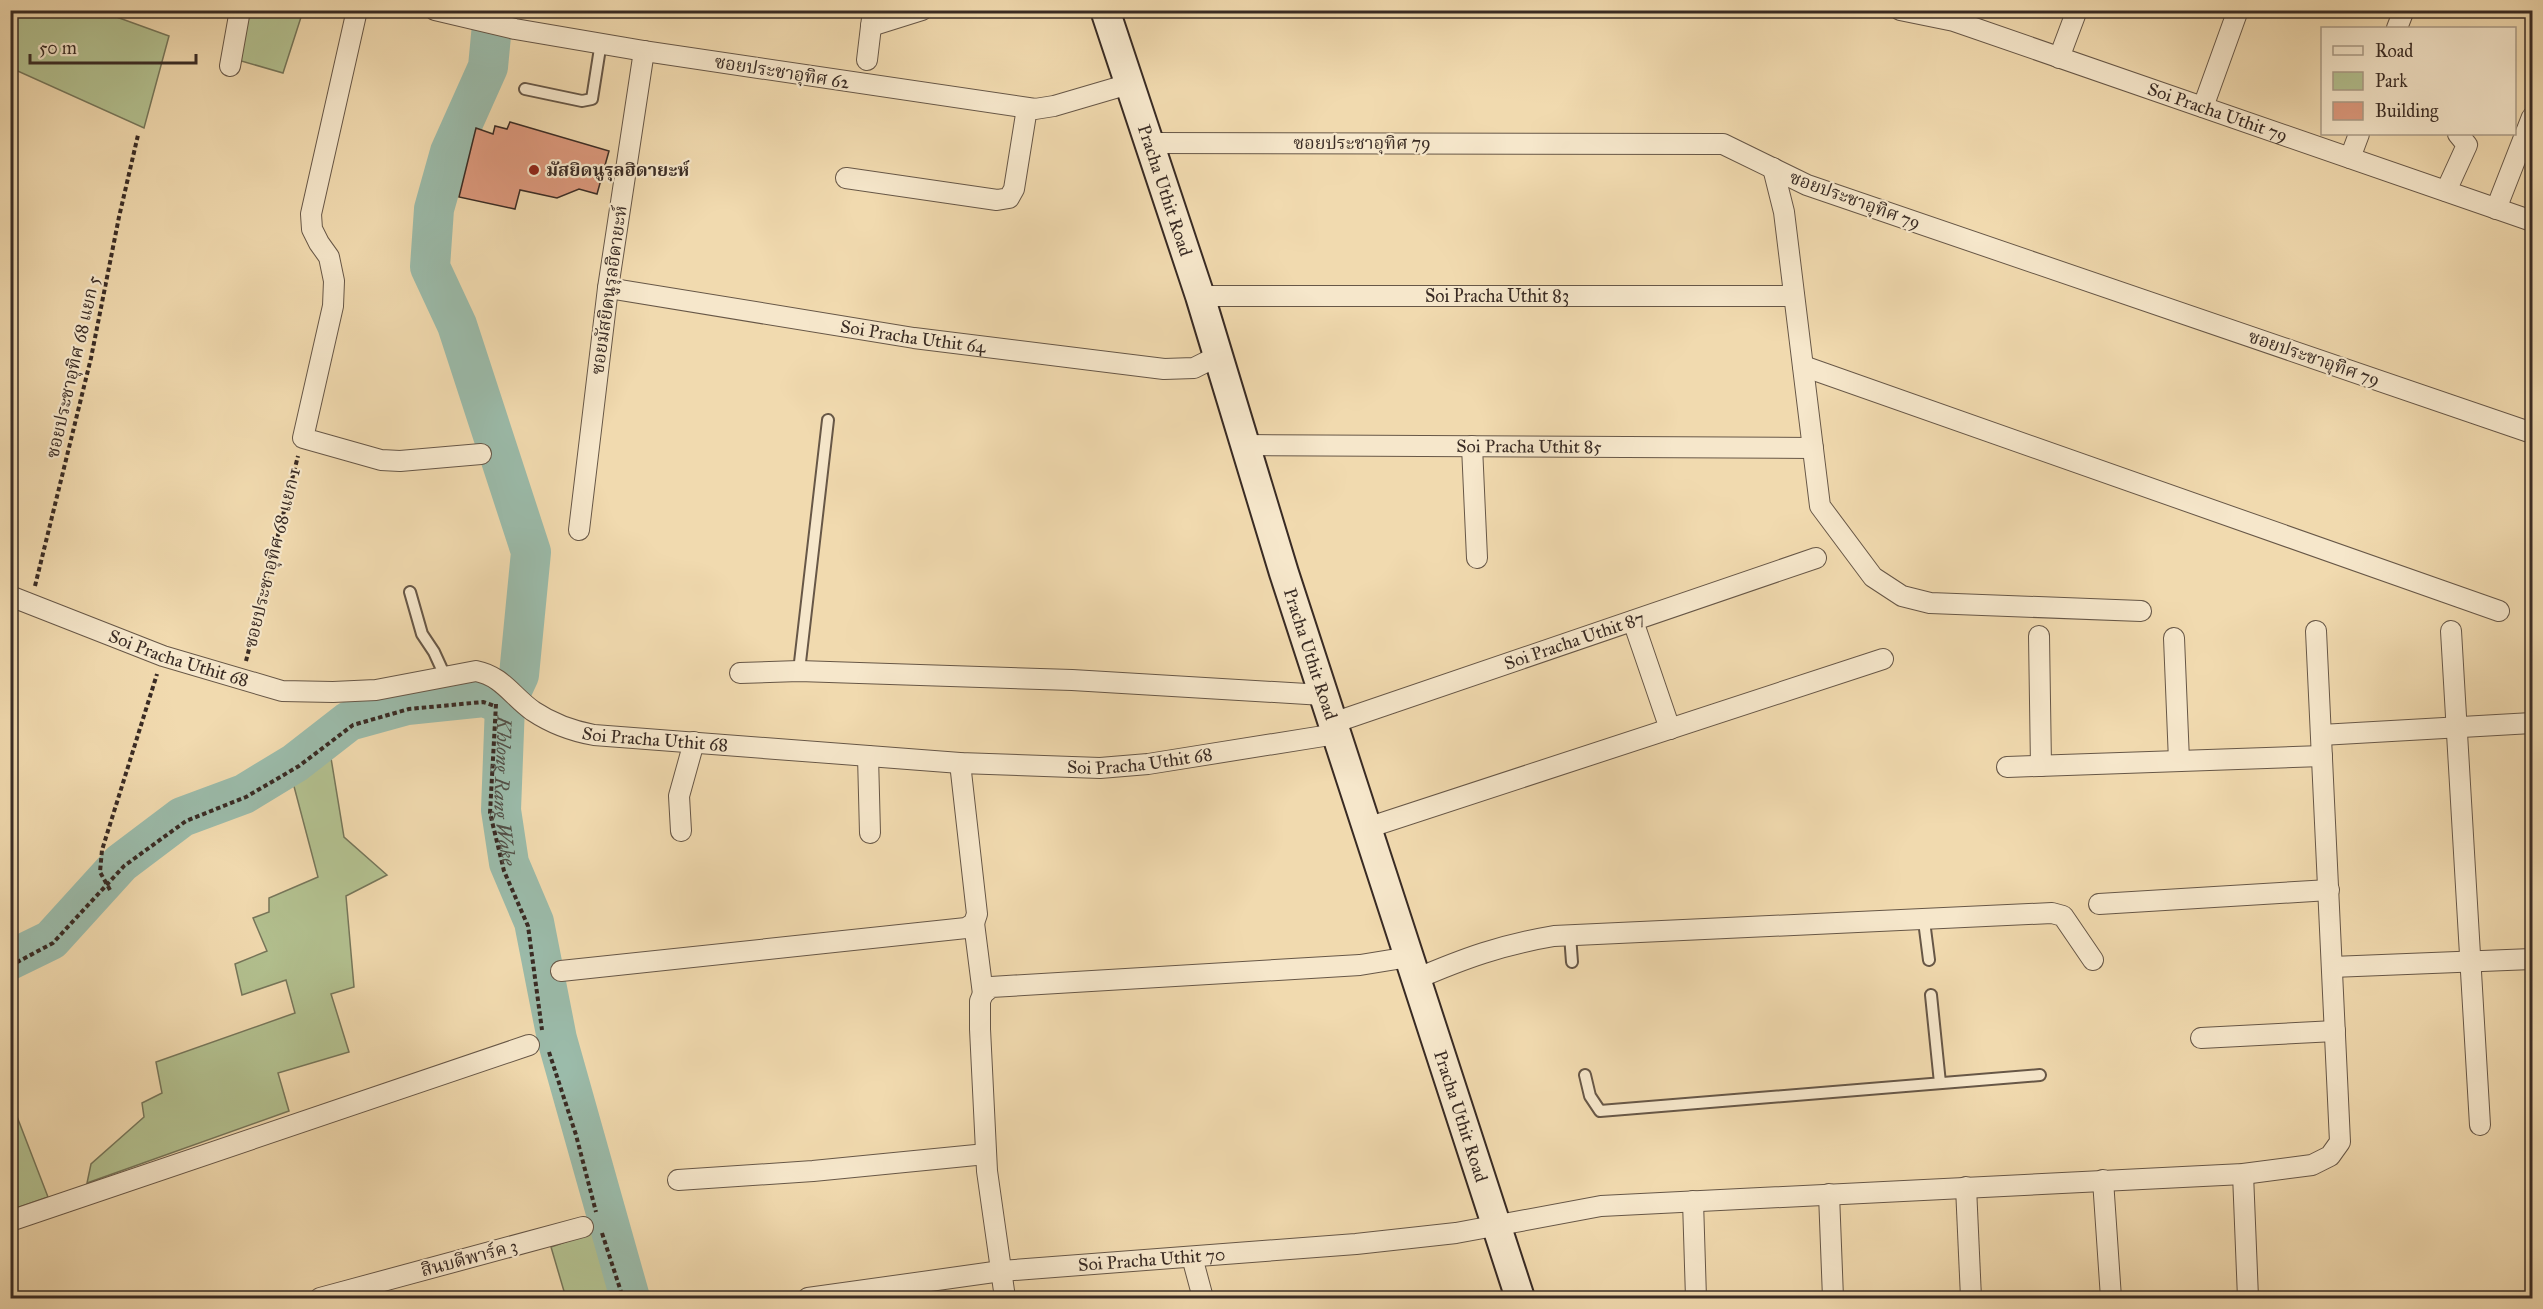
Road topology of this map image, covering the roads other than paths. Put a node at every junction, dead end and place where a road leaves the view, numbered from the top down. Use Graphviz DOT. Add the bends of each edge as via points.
graph roads {
  1 [pos="240,10"];
  2 [pos="357,10"];
  3 [pos="435,10"];
  4 [pos="922,10"];
  5 [pos="1105,10"];
  6 [pos="2077,10"];
  7 [pos="2238,10"];
  8 [pos="2404,10"];
  9 [pos="1910,11"];
  10 [pos="872,18"];
  11 [pos="2397,27"];
  12 [pos="602,42"];
  13 [pos="644,51"];
  14 [pos="2059,58"];
  15 [pos="867,60"];
  16 [pos="230,66"];
  17 [pos="1129,84"];
  18 [pos="525,89"];
  19 [pos="2203,107"];
  20 [pos="1027,108"];
  21 [pos="2532,117"];
  22 [pos="2359,135"];
  23 [pos="2459,135"];
  24 [pos="1149,143"];
  25 [pos="2350,158"];
  26 [pos="1773,168"];
  27 [pos="846,178"];
  28 [pos="2446,191"];
  29 [pos="2496,209"];
  30 [pos="2532,221"];
  31 [pos="608,288"];
  32 [pos="1200,296"];
  33 [pos="1794,296"];
  34 [pos="1218,356"];
  35 [pos="1803,366"];
  36 [pos="828,420"];
  37 [pos="2532,433"];
  38 [pos="1245,446"];
  39 [pos="1472,446"];
  40 [pos="1813,448"];
  41 [pos="481,454"];
  42 [pos="579,530"];
  43 [pos="1478,558"];
  44 [pos="1816,558"];
  45 [pos="410,592"];
  46 [pos="10,596"];
  47 [pos="2141,612"];
  48 [pos="2499,612"];
  49 [pos="1633,621"];
  50 [pos="2316,631"];
  51 [pos="2451,631"];
  52 [pos="2039,636"];
  53 [pos="2174,638"];
  54 [pos="1883,659"];
  55 [pos="799,671"];
  56 [pos="740,673"];
  57 [pos="445,676"];
  58 [pos="1323,695"];
  59 [pos="2532,723"];
  60 [pos="2457,727"];
  61 [pos="1334,729"];
  62 [pos="1670,729"];
  63 [pos="2321,735"];
  64 [pos="694,742"];
  65 [pos="868,756"];
  66 [pos="2322,756"];
  67 [pos="2179,761"];
  68 [pos="960,763"];
  69 [pos="2041,766"];
  70 [pos="2007,767"];
  71 [pos="1367,828"];
  72 [pos="681,831"];
  73 [pos="870,833"];
  74 [pos="2328,890"];
  75 [pos="2099,904"];
  76 [pos="1924,921"];
  77 [pos="974,923"];
  78 [pos="1570,935"];
  79 [pos="2532,959"];
  80 [pos="1929,960"];
  81 [pos="2093,960"];
  82 [pos="1572,962"];
  83 [pos="2470,962"];
  84 [pos="1413,968"];
  85 [pos="2332,968"];
  86 [pos="561,971"];
  87 [pos="983,994"];
  88 [pos="1931,995"];
  89 [pos="2335,1031"];
  90 [pos="2201,1038"];
  91 [pos="539,1041"];
  92 [pos="1585,1075"];
  93 [pos="2040,1075"];
  94 [pos="1940,1083"];
  95 [pos="2480,1125"];
  96 [pos="986,1154"];
  97 [pos="2243,1174"];
  98 [pos="678,1180"];
  99 [pos="2103,1180"];
  100 [pos="1966,1187"];
  101 [pos="1829,1194"];
  102 [pos="1693,1201"];
  103 [pos="10,1221"];
  104 [pos="594,1224"];
  105 [pos="1496,1226"];
  106 [pos="1192,1257"];
  107 [pos="1001,1271"];
  108 [pos="320,1299"];
  109 [pos="808,1299"];
  110 [pos="1005,1299"];
  111 [pos="1203,1299"];
  112 [pos="1520,1299"];
  113 [pos="1696,1299"];
  114 [pos="1833,1299"];
  115 [pos="1971,1299"];
  116 [pos="2111,1299"];
  117 [pos="2248,1299"];
  1 -- 16 [label="street"];
  2 -- 41 [label="street" via="311,214 312,229 329,257 334,281 333,306 303,438 381,460"];
  3 -- 12 [label="street, ซอยประชาอุทิศ 62" via="515,29"];
  4 -- 10 [label="street"];
  5 -- 17 [label="main road, Pracha Uthit Road"];
  6 -- 14 [label="street"];
  7 -- 19 [label="street"];
  8 -- 11 [label="street"];
  9 -- 14 [label="street, Soi Pracha Uthit 79" via="1954,21"];
  10 -- 15 [label="street"];
  12 -- 13 [label="street, ซอยประชาอุทิศ 62"];
  12 -- 18 [label="lane" via="592,99 582,101"];
  13 -- 20 [label="street, ซอยประชาอุทิศ 62"];
  13 -- 31 [label="street, ซอยมัสยิดนูรุลฮิดายะห์"];
  14 -- 19 [label="street, Soi Pracha Uthit 79"];
  17 -- 20 [label="street, ซอยประชาอุทิศ 62" via="1054,106"];
  17 -- 24 [label="main road, Pracha Uthit Road"];
  19 -- 25 [label="street, Soi Pracha Uthit 79"];
  20 -- 27 [label="street" via="1014,189 1009,198 997,200"];
  21 -- 29 [label="street"];
  22 -- 25 [label="street"];
  23 -- 28 [label="street" via="2467,145"];
  24 -- 26 [label="street, ซอยประชาอุทิศ 79" via="1723,144"];
  24 -- 32 [label="main road, Pracha Uthit Road"];
  25 -- 28 [label="street, Soi Pracha Uthit 79"];
  26 -- 33 [label="street" via="1784,212"];
  26 -- 37 [label="street, ซอยประชาอุทิศ 79" via="1807,185"];
  28 -- 29 [label="street, Soi Pracha Uthit 79"];
  29 -- 30 [label="street, Soi Pracha Uthit 79"];
  31 -- 34 [label="street, Soi Pracha Uthit 64" via="914,338 1164,369 1194,368"];
  31 -- 42 [label="street, ซอยมัสยิดนูรุลฮิดายะห์"];
  32 -- 33 [label="street, Soi Pracha Uthit 83"];
  32 -- 34 [label="main road, Pracha Uthit Road"];
  33 -- 35 [label="street"];
  34 -- 38 [label="main road, Pracha Uthit Road"];
  35 -- 40 [label="street"];
  35 -- 48 [label="street"];
  36 -- 55 [label="lane"];
  38 -- 39 [label="street, Soi Pracha Uthit 85"];
  38 -- 58 [label="main road, Pracha Uthit Road"];
  39 -- 40 [label="street, Soi Pracha Uthit 85"];
  39 -- 43 [label="street"];
  40 -- 47 [label="street" via="1820,506 1873,577 1902,596 1930,603"];
  44 -- 49 [label="street, Soi Pracha Uthit 87"];
  45 -- 57 [label="lane" via="422,634"];
  46 -- 57 [label="street, Soi Pracha Uthit 68" via="163,656 282,691 376,690"];
  49 -- 61 [label="street, Soi Pracha Uthit 87"];
  49 -- 62 [label="street"];
  50 -- 63 [label="street"];
  51 -- 60 [label="street"];
  52 -- 69 [label="street"];
  53 -- 67 [label="street"];
  54 -- 62 [label="street"];
  55 -- 56 [label="street"];
  55 -- 58 [label="street" via="1072,680"];
  57 -- 64 [label="street, Soi Pracha Uthit 68" via="476,671 491,674 532,710 584,734"];
  58 -- 61 [label="main road, Pracha Uthit Road"];
  59 -- 60 [label="street"];
  60 -- 63 [label="street"];
  60 -- 83 [label="street"];
  61 -- 68 [label="street, Soi Pracha Uthit 68" via="1148,764 1100,768"];
  61 -- 71 [label="main road, Pracha Uthit Road"];
  62 -- 71 [label="street"];
  63 -- 66 [label="street"];
  64 -- 65 [label="street, Soi Pracha Uthit 68"];
  64 -- 72 [label="street" via="679,796"];
  65 -- 68 [label="street, Soi Pracha Uthit 68"];
  65 -- 73 [label="street"];
  66 -- 67 [label="street"];
  66 -- 74 [label="street"];
  67 -- 69 [label="street"];
  68 -- 77 [label="street" via="977,914"];
  69 -- 70 [label="street"];
  71 -- 84 [label="main road, Pracha Uthit Road"];
  74 -- 75 [label="street"];
  74 -- 85 [label="street"];
  76 -- 78 [label="street"];
  76 -- 80 [label="lane"];
  76 -- 81 [label="street" via="2052,913 2063,916"];
  77 -- 86 [label="street" via="952,931"];
  77 -- 87 [label="street"];
  78 -- 82 [label="lane"];
  78 -- 84 [label="street" via="1510,943"];
  79 -- 83 [label="street"];
  83 -- 85 [label="street"];
  83 -- 95 [label="street"];
  84 -- 87 [label="street" via="1360,965 992,987"];
  84 -- 105 [label="main road, Pracha Uthit Road"];
  85 -- 89 [label="street"];
  87 -- 96 [label="street" via="980,1029"];
  88 -- 94 [label="lane"];
  89 -- 90 [label="street"];
  89 -- 97 [label="street, Soi Pracha Uthit 70" via="2340,1142 2330,1156 2312,1165"];
  91 -- 103 [label="street"];
  92 -- 94 [label="lane" via="1590,1096 1600,1111"];
  93 -- 94 [label="lane"];
  96 -- 98 [label="street"];
  96 -- 107 [label="street"];
  97 -- 99 [label="street, Soi Pracha Uthit 70"];
  97 -- 117 [label="street"];
  99 -- 100 [label="street, Soi Pracha Uthit 70"];
  99 -- 116 [label="street"];
  100 -- 101 [label="street, Soi Pracha Uthit 70"];
  100 -- 115 [label="street"];
  101 -- 102 [label="street, Soi Pracha Uthit 70"];
  101 -- 114 [label="street"];
  102 -- 105 [label="street, Soi Pracha Uthit 70" via="1601,1206"];
  102 -- 113 [label="street"];
  104 -- 108 [label="street, สินบดีพาร์ค 3"];
  105 -- 106 [label="street, Soi Pracha Uthit 70" via="1356,1244"];
  105 -- 112 [label="main road, Pracha Uthit Road"];
  106 -- 107 [label="street, Soi Pracha Uthit 70"];
  106 -- 111 [label="street"];
  107 -- 109 [label="street, Soi Pracha Uthit 70"];
  107 -- 110 [label="street"];
}
